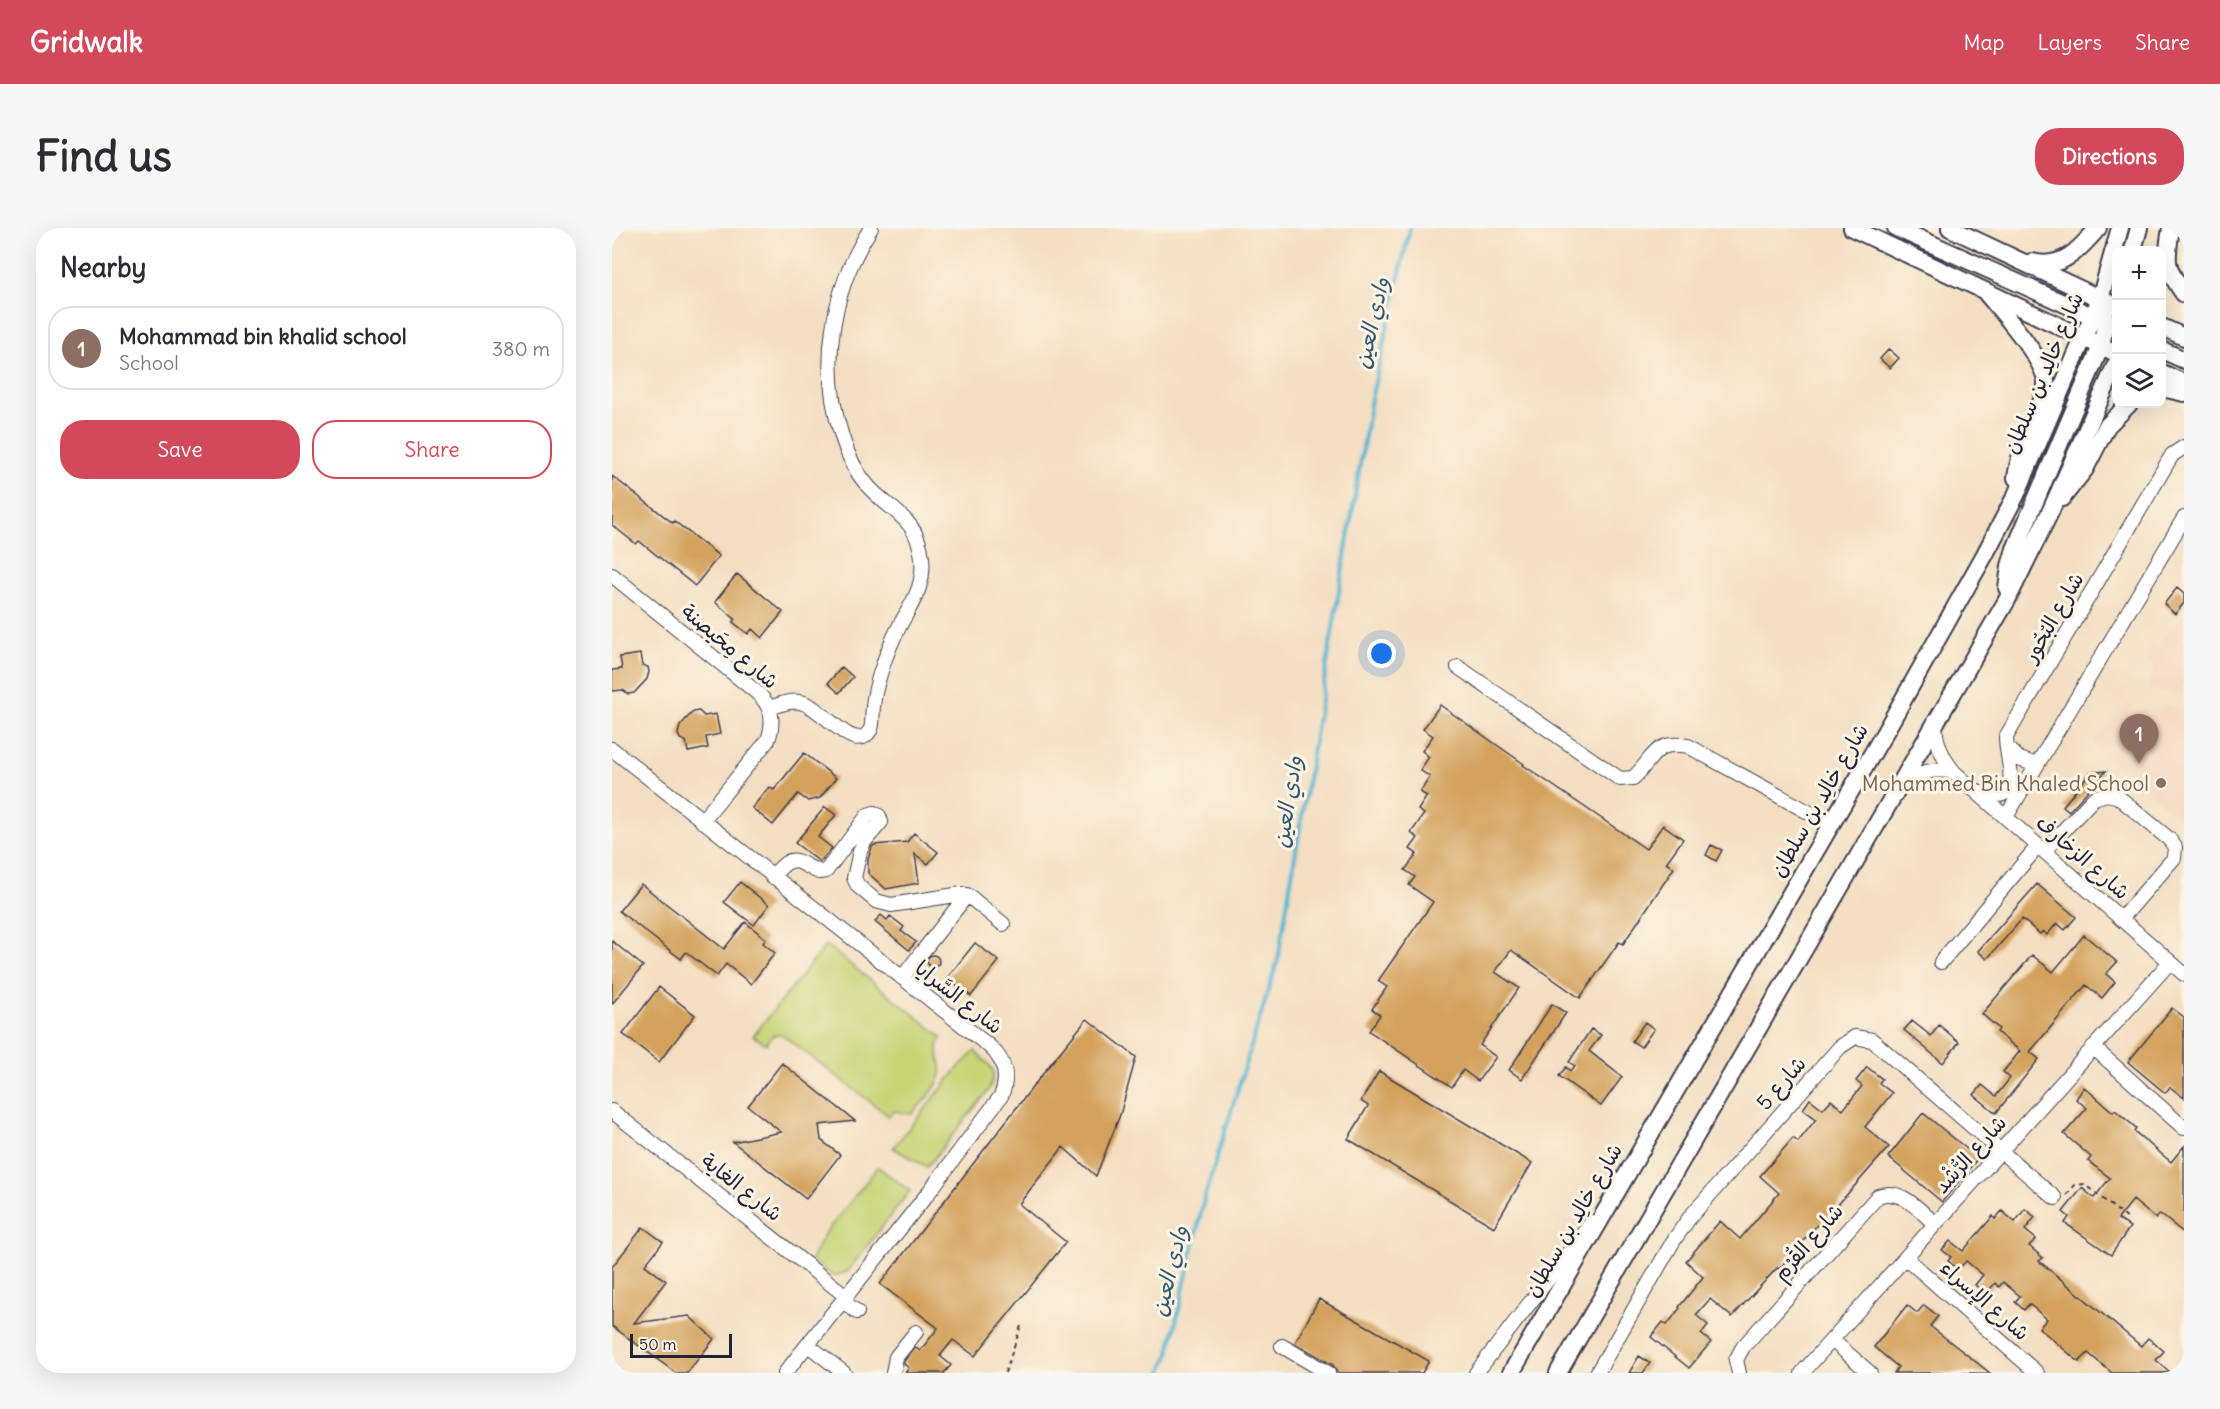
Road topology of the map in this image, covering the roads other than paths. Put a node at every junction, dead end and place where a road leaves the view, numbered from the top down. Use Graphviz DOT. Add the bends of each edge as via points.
graph roads {
  1 [pos="871,228"];
  2 [pos="1852,228"];
  3 [pos="1896,228"];
  4 [pos="1950,228"];
  5 [pos="2098,228"];
  6 [pos="2120,228"];
  7 [pos="2139,228"];
  8 [pos="2163,228"];
  9 [pos="2171,228"];
  10 [pos="2134,246"];
  11 [pos="2157,246"];
  12 [pos="2006,254"];
  13 [pos="1983,289"];
  14 [pos="2184,294"];
  15 [pos="2100,299"];
  16 [pos="2111,328"];
  17 [pos="2166,329"];
  18 [pos="2184,337"];
  19 [pos="2084,338"];
  20 [pos="2166,352"];
  21 [pos="2184,360"];
  22 [pos="2112,373"];
  23 [pos="2166,375"];
  24 [pos="2184,383"];
  25 [pos="2166,389"];
  26 [pos="2184,393"];
  27 [pos="2125,408"];
  28 [pos="2184,447"];
  29 [pos="2016,495"];
  30 [pos="2051,510"];
  31 [pos="2184,518"];
  32 [pos="612,575"];
  33 [pos="2007,600"];
  34 [pos="1458,667"];
  35 [pos="770,708"];
  36 [pos="1935,721"];
  37 [pos="2006,745"];
  38 [pos="612,749"];
  39 [pos="2037,765"];
  40 [pos="1954,772"];
  41 [pos="1899,785"];
  42 [pos="1977,792"];
  43 [pos="2006,818"];
  44 [pos="702,822"];
  45 [pos="1830,824"];
  46 [pos="2041,849"];
  47 [pos="772,877"];
  48 [pos="967,895"];
  49 [pos="2121,919"];
  50 [pos="1003,924"];
  51 [pos="1941,962"];
  52 [pos="2170,962"];
  53 [pos="2184,974"];
  54 [pos="902,978"];
  55 [pos="2093,1047"];
  56 [pos="612,1111"];
  57 [pos="2184,1128"];
  58 [pos="2001,1151"];
  59 [pos="1612,1197"];
  60 [pos="2055,1198"];
  61 [pos="1935,1224"];
  62 [pos="1906,1258"];
  63 [pos="845,1298"];
  64 [pos="857,1312"];
  65 [pos="916,1332"];
  66 [pos="1832,1340"];
  67 [pos="808,1345"];
  68 [pos="1282,1346"];
  69 [pos="784,1373"];
  70 [pos="844,1373"];
  71 [pos="893,1373"];
  72 [pos="1328,1373"];
  73 [pos="1476,1373"];
  74 [pos="1511,1373"];
  75 [pos="1558,1373"];
  76 [pos="1597,1373"];
  77 [pos="1739,1373"];
  78 [pos="1802,1373"];
  79 [pos="1870,1373"];
  80 [pos="2037,1373"];
  1 -- 35 [label="street" via="854,257 834,319 830,361 834,403 844,444 858,473 874,493 902,515 915,534 922,557 920,588 884,662 875,691 872,726 865,736 849,736 813,706 802,702"];
  2 -- 13 [label="main road"];
  3 -- 16 [label="main road"];
  4 -- 12 [label="main road"];
  5 -- 12 [label="main road" via="2077,250 2056,264"];
  6 -- 15 [label="main road, شارع خالِد بن سلطان"];
  7 -- 10 [label="main road"];
  8 -- 11 [label="main road"];
  9 -- 14 [label="main road" via="2167,265"];
  12 -- 15 [label="main road"];
  13 -- 19 [label="main road"];
  13 -- 29 [label="main road" via="2041,365 2046,379 2044,394 2020,453"];
  15 -- 16 [label="main road, شارع خالِد بن سلطان"];
  16 -- 19 [label="main road, شارع خالِد بن سلطان"];
  16 -- 33 [label="main road" via="2015,549"];
  17 -- 18 [label="main road"];
  19 -- 29 [label="main road, شارع خالِد بن سلطان"];
  20 -- 21 [label="main road"];
  22 -- 30 [label="main road"];
  23 -- 24 [label="main road"];
  25 -- 26 [label="main road"];
  27 -- 30 [label="main road" via="2107,426 2085,469"];
  28 -- 37 [label="street, شارع البُحُور" via="2172,454 2006,737"];
  29 -- 45 [label="main road, شارع خالِد بن سلطان" via="1942,632"];
  30 -- 33 [label="main road"];
  31 -- 39 [label="street"];
  32 -- 35 [label="street, شارع مِحَيصنة" via="764,698"];
  33 -- 36 [label="main road"];
  34 -- 45 [label="street" via="1620,779 1633,778 1651,755 1664,747 1688,746"];
  35 -- 44 [label="street, شارع مِحَيصنة" via="772,729 768,740"];
  36 -- 40 [label="street, شارع الزخارف" via="1941,754"];
  36 -- 41 [label="main road"];
  37 -- 39 [label="street" via="2019,759"];
  37 -- 42 [label="street" via="2012,778 2009,787 1993,797"];
  38 -- 44 [label="street, شارع السَّرايا"];
  39 -- 43 [label="street"];
  40 -- 41 [label="street" via="1919,773"];
  40 -- 42 [label="street, شارع الزخارف"];
  41 -- 75 [label="main road"];
  42 -- 43 [label="street, شارع الزخارف"];
  43 -- 46 [label="street, شارع الزخارف"];
  44 -- 47 [label="street, شارع السَّرايا"];
  45 -- 59 [label="main road, شارع خالِد بن سلطان"];
  46 -- 49 [label="street, شارع الزخارف"];
  46 -- 49 [label="street" via="2090,802 2106,794 2122,799 2169,839 2175,847 2174,858"];
  46 -- 51 [label="street"];
  47 -- 48 [label="street" via="790,861 801,861 819,872 826,870 868,815 874,813 881,822 860,851 854,878 858,886 886,905 958,893"];
  47 -- 54 [label="street, شارع السَّرايا"];
  48 -- 50 [label="street"];
  48 -- 54 [label="street"];
  49 -- 52 [label="street, شارع الزخارف"];
  52 -- 53 [label="street, شارع الزخارف"];
  52 -- 55 [label="street, شارع الرُّشْد"];
  54 -- 63 [label="street, شارع السَّرايا" via="995,1051 1003,1063 1006,1079 1001,1096"];
  55 -- 57 [label="street"];
  55 -- 58 [label="street, شارع الرُّشْد"];
  56 -- 63 [label="street, شارع الغاية"];
  58 -- 60 [label="street, شارع 5"];
  58 -- 61 [label="street, شارع الرُّشْد"];
  58 -- 76 [label="street, شارع 5" via="1872,1040 1847,1041 1690,1217"];
  59 -- 73 [label="street"];
  59 -- 74 [label="main road, شارع خالِد بن سلطان"];
  61 -- 62 [label="street, شارع الرُّشْد"];
  61 -- 77 [label="street, شارع القُرْم" via="1895,1193 1878,1196 1743,1347 1736,1360"];
  62 -- 66 [label="street, شارع الرُّشْد"];
  62 -- 80 [label="street, شارع الإسراء"];
  63 -- 64 [label="street, شارع الغاية"];
  63 -- 67 [label="street, شارع السَّرايا"];
  65 -- 71 [label="street" via="896,1357"];
  66 -- 78 [label="street, شارع الرُّشْد"];
  66 -- 79 [label="street"];
  67 -- 69 [label="street, شارع السَّرايا"];
  67 -- 70 [label="street"];
  68 -- 72 [label="street"];
}
